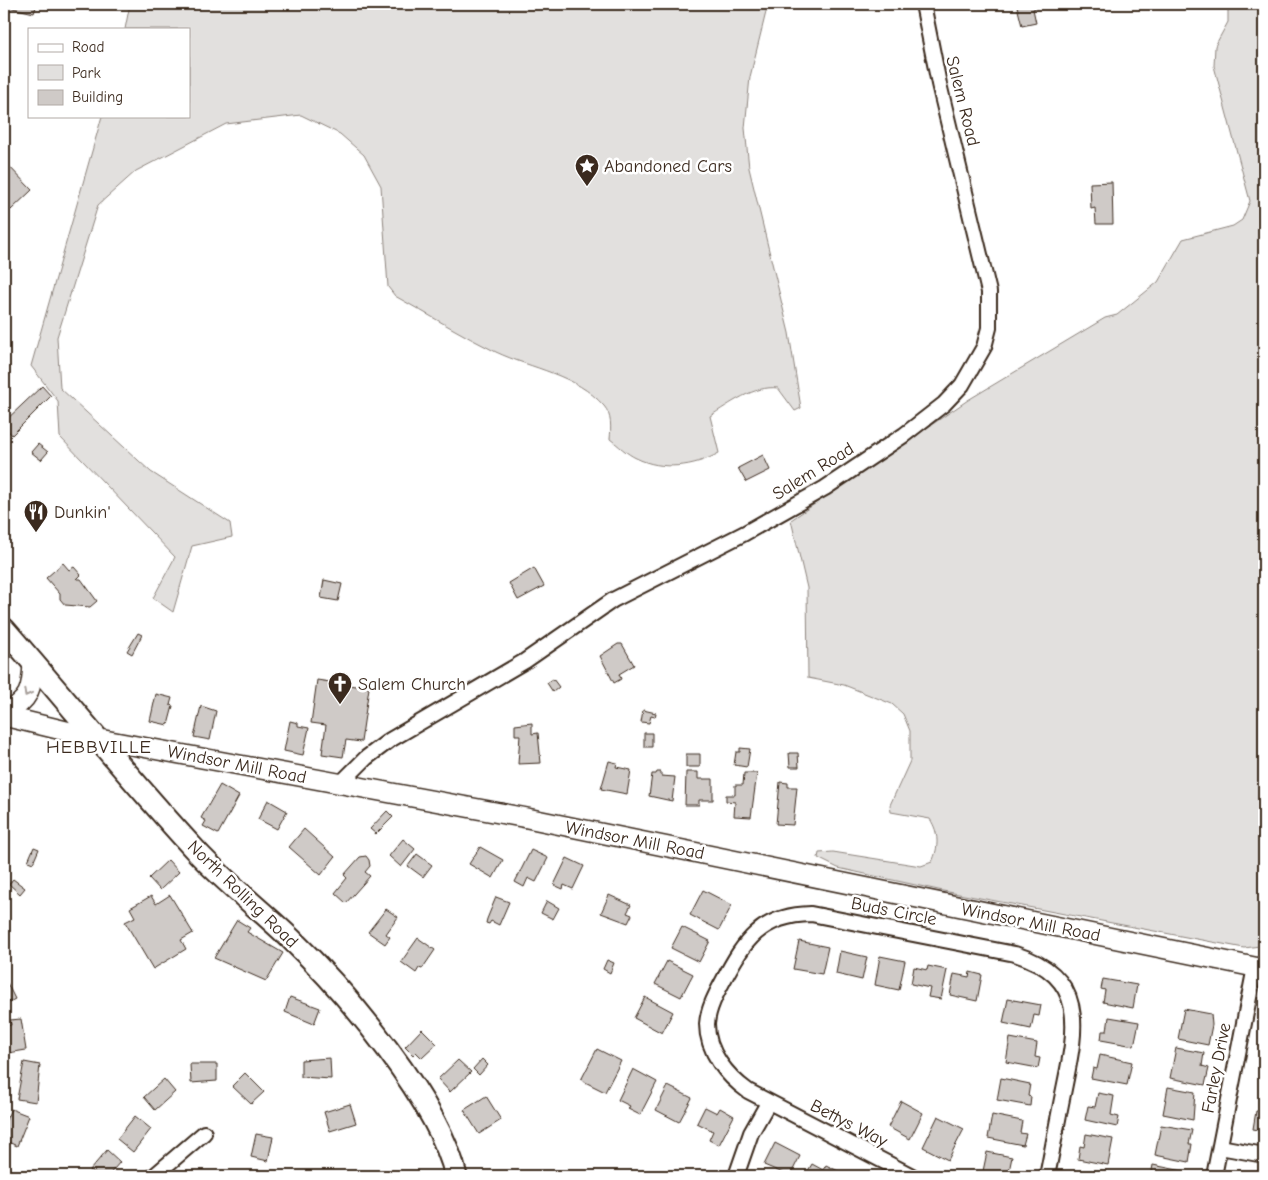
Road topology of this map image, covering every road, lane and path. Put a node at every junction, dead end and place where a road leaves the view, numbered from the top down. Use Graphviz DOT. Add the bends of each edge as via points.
graph roads {
  1 [pos="923,4"];
  2 [pos="4,629"];
  3 [pos="33,662"];
  4 [pos="4,715"];
  5 [pos="99,739"];
  6 [pos="340,784"];
  7 [pos="1260,968"];
  8 [pos="768,1103"];
  9 [pos="204,1133"];
  10 [pos="1220,1146"];
  11 [pos="1264,1156"];
  12 [pos="154,1176"];
  13 [pos="456,1176"];
  14 [pos="736,1176"];
  15 [pos="912,1176"];
  16 [pos="1047,1176"];
  17 [pos="1214,1176"];
  1 -- 6 [label="street, Salem Road" via="939,84 990,292 991,312 984,348 962,385 944,404 904,435 825,488 613,600 525,661 390,740"];
  2 -- 3 [label="main road, North Rolling Road"];
  3 -- 4 [label="main road, one-way" via="32,683 27,697"];
  3 -- 5 [label="main road, North Rolling Road"];
  4 -- 5 [label="main road, Windsor Mill Road"];
  5 -- 6 [label="main road, Windsor Mill Road"];
  5 -- 13 [label="main road, North Rolling Road" via="198,853 292,940 360,1015 424,1102 444,1138"];
  6 -- 7 [label="main road, Windsor Mill Road" via="716,856"];
  7 -- 10 [label="street, Farley Drive"];
  8 -- 14 [label="street" via="751,1133"];
  8 -- 15 [label="street, Bettys Way"];
  8 -- 16 [label="street, Buds Circle" via="734,1081 723,1068 715,1055 707,1025 715,997 739,951 760,928 792,914 811,914 1015,954 1031,959 1054,975 1071,1004 1075,1019 1073,1045"];
  9 -- 12 [label="street"];
  10 -- 11 [label="street"];
  10 -- 17 [label="street, Farley Drive"];
}
